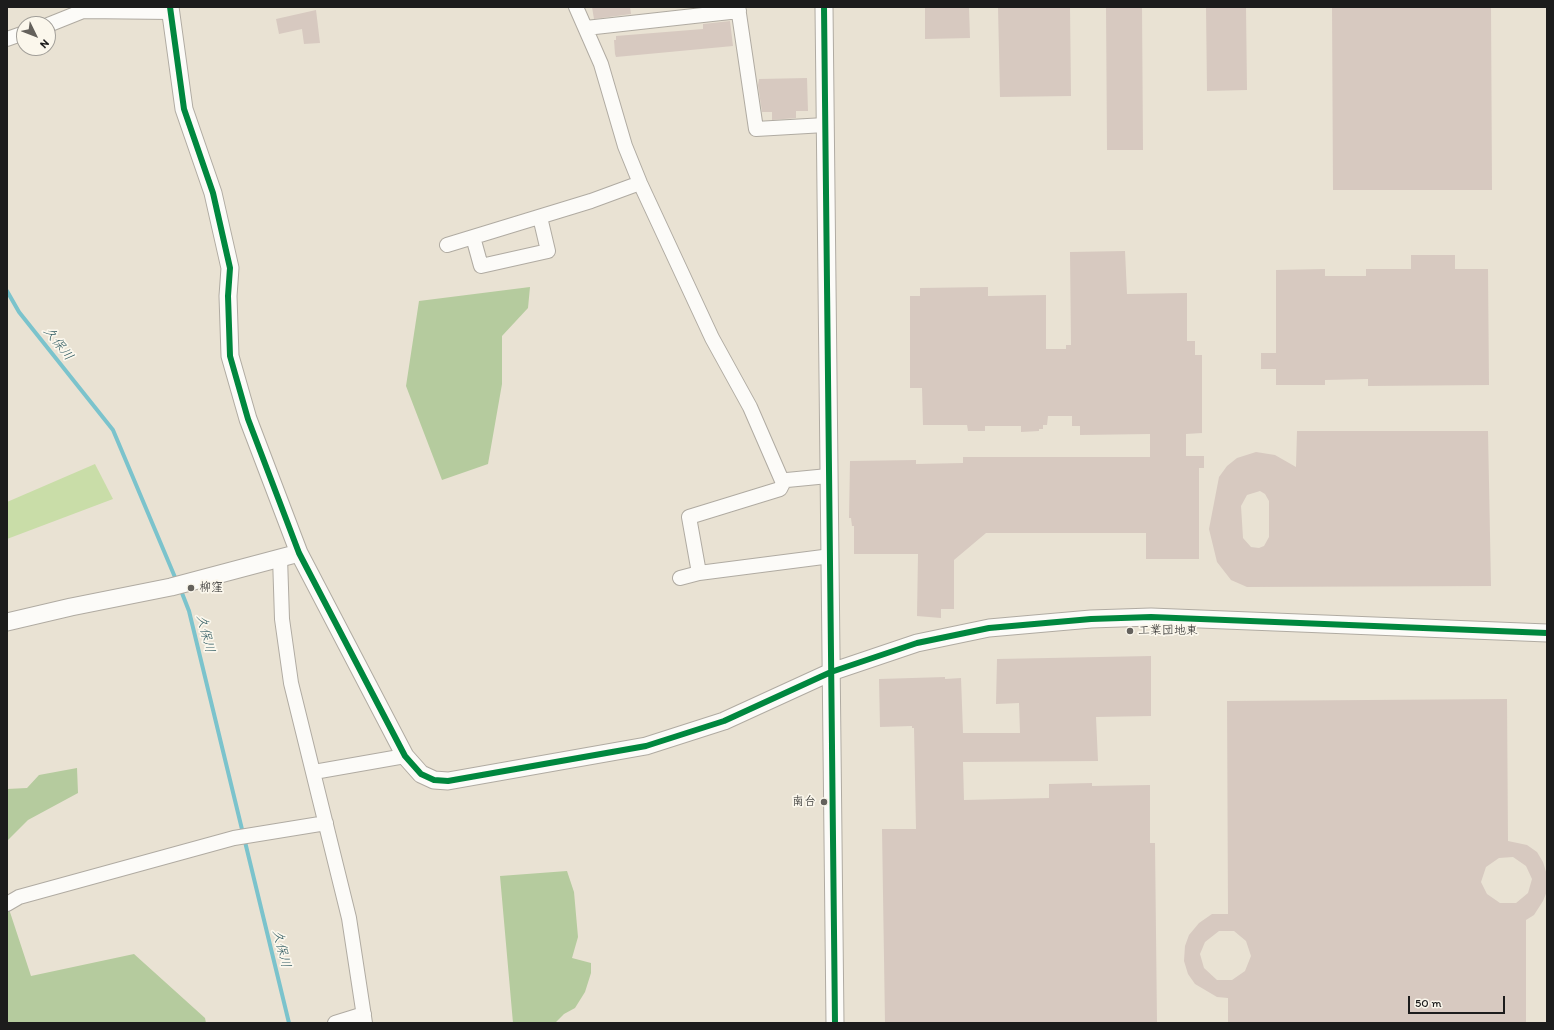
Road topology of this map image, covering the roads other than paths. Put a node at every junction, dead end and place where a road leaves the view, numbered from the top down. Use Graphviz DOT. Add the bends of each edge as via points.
graph roads {
  1 [pos="576,7"];
  2 [pos="824,7"];
  3 [pos="739,9"];
  4 [pos="170,10"];
  5 [pos="56,22"];
  6 [pos="586,28"];
  7 [pos="825,125"];
  8 [pos="640,183"];
  9 [pos="540,217"];
  10 [pos="473,236"];
  11 [pos="447,244"];
  12 [pos="828,476"];
  13 [pos="783,483"];
  14 [pos="299,553"];
  15 [pos="831,556"];
  16 [pos="280,557"];
  17 [pos="699,574"];
  18 [pos="680,578"];
  19 [pos="7,622"];
  20 [pos="1547,633"];
  21 [pos="831,672"];
  22 [pos="405,756"];
  23 [pos="314,772"];
  24 [pos="326,823"];
  25 [pos="7,904"];
  26 [pos="365,1019"];
  27 [pos="335,1023"];
  28 [pos="835,1023"];
  1 -- 6 [label="street"];
  2 -- 7 [label="street"];
  3 -- 6 [label="street"];
  3 -- 7 [label="street" via="756,129"];
  4 -- 5 [label="street" via="83,11"];
  4 -- 14 [label="street" via="184,109 212,193 230,268 230,356 248,420"];
  6 -- 8 [label="street" via="601,64 625,146"];
  7 -- 12 [label="street"];
  8 -- 9 [label="street"];
  8 -- 13 [label="street" via="712,338 750,407"];
  9 -- 10 [label="street"];
  9 -- 10 [label="street" via="548,251 481,266"];
  10 -- 11 [label="street"];
  12 -- 13 [label="street" via="787,480"];
  12 -- 15 [label="street"];
  13 -- 17 [label="street" via="780,489 689,517"];
  14 -- 16 [label="street"];
  14 -- 22 [label="street"];
  15 -- 17 [label="street"];
  15 -- 21 [label="street"];
  16 -- 19 [label="street" via="188,583"];
  16 -- 23 [label="street" via="282,619 291,683"];
  17 -- 18 [label="street"];
  20 -- 21 [label="street" via="1151,617 1091,619 989,628 944,636"];
  21 -- 22 [label="street" via="724,721 646,746 448,781 434,780 421,774"];
  21 -- 28 [label="street"];
  22 -- 23 [label="street"];
  23 -- 24 [label="street"];
  24 -- 25 [label="street" via="234,838 20,897"];
  24 -- 26 [label="street" via="349,918"];
  26 -- 27 [label="street"];
}
